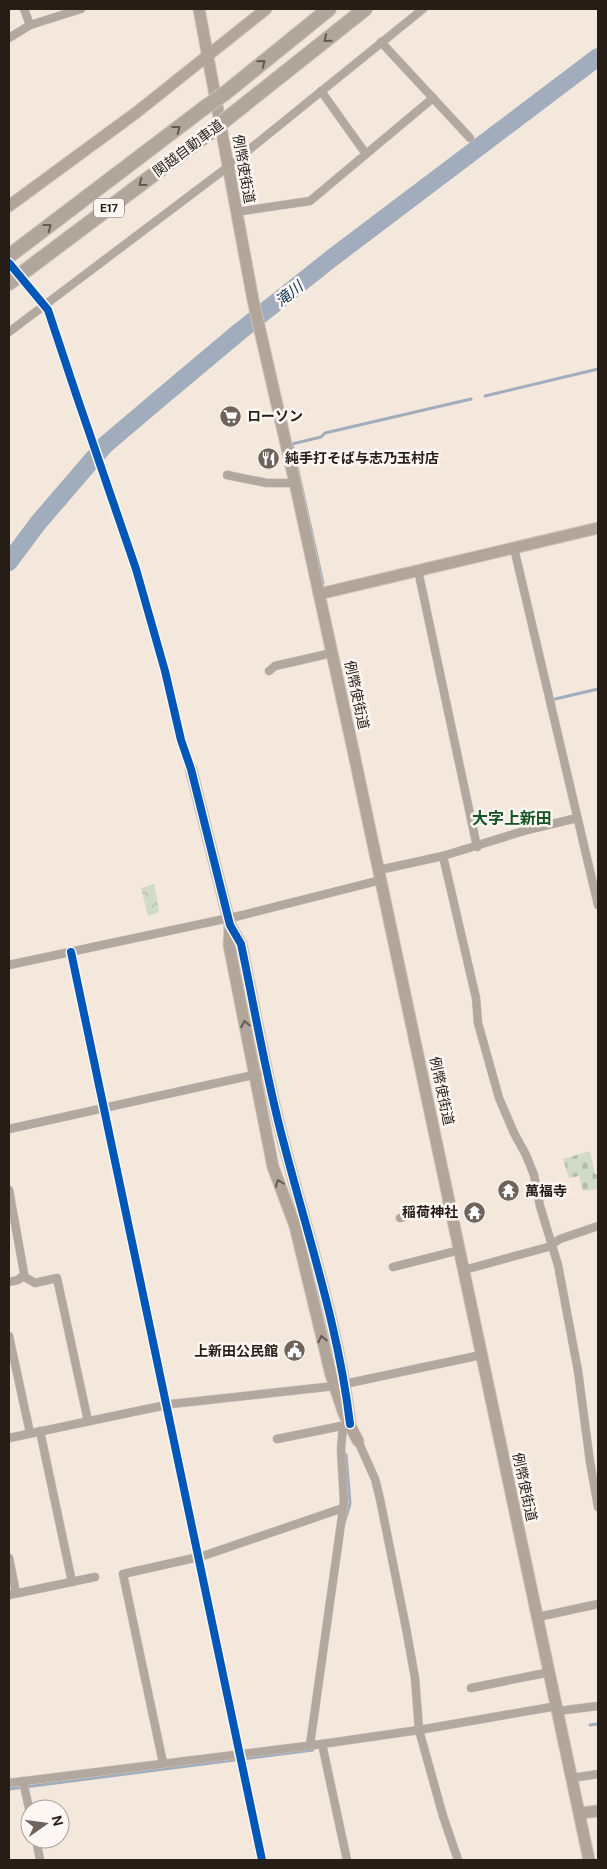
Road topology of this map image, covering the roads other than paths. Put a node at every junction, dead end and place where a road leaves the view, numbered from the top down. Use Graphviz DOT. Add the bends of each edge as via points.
graph roads {
  1 [pos="24,9"];
  2 [pos="81,9"];
  3 [pos="199,9"];
  4 [pos="266,9"];
  5 [pos="329,9"];
  6 [pos="365,9"];
  7 [pos="423,9"];
  8 [pos="30,24"];
  9 [pos="9,38"];
  10 [pos="381,42"];
  11 [pos="207,55"];
  12 [pos="321,91"];
  13 [pos="433,98"];
  14 [pos="470,138"];
  15 [pos="366,154"];
  16 [pos="229,166"];
  17 [pos="9,206"];
  18 [pos="236,212"];
  19 [pos="9,256"];
  20 [pos="9,283"];
  21 [pos="29,287"];
  22 [pos="44,305"];
  23 [pos="9,332"];
  24 [pos="227,475"];
  25 [pos="295,483"];
  26 [pos="598,528"];
  27 [pos="514,548"];
  28 [pos="418,570"];
  29 [pos="319,594"];
  30 [pos="332,653"];
  31 [pos="269,671"];
  32 [pos="191,769"];
  33 [pos="577,818"];
  34 [pos="477,847"];
  35 [pos="443,856"];
  36 [pos="380,875"];
  37 [pos="598,906"];
  38 [pos="230,921"];
  39 [pos="71,952"];
  40 [pos="9,965"];
  41 [pos="268,1072"];
  42 [pos="255,1075"];
  43 [pos="103,1108"];
  44 [pos="9,1129"];
  45 [pos="9,1190"];
  46 [pos="451,1205"];
  47 [pos="400,1218"];
  48 [pos="598,1226"];
  49 [pos="552,1244"];
  50 [pos="460,1250"];
  51 [pos="393,1267"];
  52 [pos="464,1270"];
  53 [pos="23,1276"];
  54 [pos="9,1282"];
  55 [pos="9,1336"];
  56 [pos="482,1355"];
  57 [pos="340,1385"];
  58 [pos="166,1405"];
  59 [pos="88,1421"];
  60 [pos="347,1425"];
  61 [pos="40,1431"];
  62 [pos="30,1433"];
  63 [pos="9,1438"];
  64 [pos="277,1439"];
  65 [pos="358,1441"];
  66 [pos="598,1507"];
  67 [pos="343,1508"];
  68 [pos="198,1557"];
  69 [pos="9,1558"];
  70 [pos="95,1577"];
  71 [pos="72,1582"];
  72 [pos="12,1594"];
  73 [pos="598,1604"];
  74 [pos="538,1617"];
  75 [pos="550,1672"];
  76 [pos="471,1688"];
  77 [pos="598,1706"];
  78 [pos="557,1708"];
  79 [pos="420,1730"];
  80 [pos="322,1744"];
  81 [pos="310,1745"];
  82 [pos="239,1753"];
  83 [pos="163,1763"];
  84 [pos="598,1774"];
  85 [pos="572,1778"];
  86 [pos="23,1781"];
  87 [pos="9,1783"];
  88 [pos="27,1799"];
  89 [pos="598,1811"];
  90 [pos="580,1813"];
  91 [pos="262,1860"];
  92 [pos="347,1860"];
  93 [pos="458,1860"];
  94 [pos="589,1860"];
  1 -- 8 [label="street"];
  2 -- 8 [label="street"];
  3 -- 11 [label="main road, 例幣使街道"];
  4 -- 11 [label="main road"];
  19 -- 5 [label="highway, 関越自動車道 / E17, one-way, bridge" via="224,94"];
  6 -- 20 [label="highway, 関越自動車道 / E17, one-way, bridge" via="229,117"];
  7 -- 10 [label="street"];
  8 -- 9 [label="street"];
  10 -- 12 [label="street"];
  10 -- 13 [label="street"];
  11 -- 16 [label="main road, 例幣使街道"];
  11 -- 17 [label="main road" via="137,112"];
  12 -- 15 [label="street"];
  12 -- 16 [label="street"];
  13 -- 14 [label="street"];
  13 -- 15 [label="street"];
  15 -- 18 [label="street" via="310,201"];
  16 -- 18 [label="main road, 例幣使街道"];
  16 -- 22 [label="street"];
  18 -- 25 [label="main road, 例幣使街道"];
  21 -- 22 [label="street"];
  22 -- 23 [label="street"];
  22 -- 32 [label="street" via="136,569"];
  24 -- 25 [label="street" via="267,483"];
  25 -- 29 [label="main road, 例幣使街道"];
  26 -- 27 [label="main road"];
  27 -- 28 [label="main road"];
  27 -- 33 [label="street"];
  28 -- 29 [label="main road"];
  28 -- 34 [label="street"];
  29 -- 30 [label="main road, 例幣使街道"];
  30 -- 31 [label="street" via="275,666"];
  30 -- 36 [label="main road, 例幣使街道"];
  32 -- 38 [label="main road"];
  33 -- 34 [label="street"];
  33 -- 37 [label="street"];
  34 -- 35 [label="street"];
  35 -- 36 [label="street"];
  35 -- 49 [label="street" via="476,998 478,1023 499,1098 534,1175"];
  36 -- 38 [label="street"];
  36 -- 46 [label="main road, 例幣使街道"];
  38 -- 39 [label="street"];
  38 -- 41 [label="main road" via="241,944"];
  42 -- 38 [label="main road, one-way" via="229,945"];
  39 -- 40 [label="street"];
  39 -- 43 [label="street"];
  41 -- 42 [label="street"];
  41 -- 57 [label="main road" via="283,1142 326,1299"];
  42 -- 43 [label="street"];
  57 -- 42 [label="main road, one-way" via="295,1226 273,1167"];
  43 -- 44 [label="street"];
  43 -- 58 [label="street"];
  45 -- 53 [label="street"];
  46 -- 47 [label="street"];
  46 -- 50 [label="main road, 例幣使街道"];
  48 -- 49 [label="street"];
  49 -- 52 [label="street"];
  49 -- 66 [label="street" via="577,1362"];
  50 -- 51 [label="street"];
  50 -- 52 [label="main road, 例幣使街道"];
  52 -- 56 [label="main road, 例幣使街道"];
  53 -- 54 [label="street"];
  53 -- 59 [label="street" via="35,1283 57,1278"];
  55 -- 62 [label="street"];
  56 -- 57 [label="street"];
  56 -- 74 [label="main road, 例幣使街道"];
  57 -- 58 [label="street"];
  57 -- 60 [label="main road"];
  58 -- 59 [label="street"];
  58 -- 68 [label="street"];
  59 -- 61 [label="street"];
  60 -- 64 [label="street"];
  60 -- 65 [label="main road"];
  60 -- 67 [label="street" via="341,1436"];
  61 -- 62 [label="street"];
  61 -- 71 [label="street"];
  62 -- 63 [label="street"];
  65 -- 79 [label="street" via="375,1479 383,1514 415,1678"];
  67 -- 68 [label="street"];
  67 -- 81 [label="street"];
  68 -- 82 [label="street"];
  68 -- 83 [label="street" via="123,1574"];
  69 -- 72 [label="street"];
  70 -- 71 [label="street"];
  71 -- 72 [label="street"];
  73 -- 74 [label="street"];
  74 -- 75 [label="main road, 例幣使街道"];
  75 -- 76 [label="street"];
  75 -- 78 [label="main road, 例幣使街道"];
  77 -- 78 [label="street"];
  78 -- 79 [label="street"];
  78 -- 85 [label="main road, 例幣使街道"];
  79 -- 80 [label="street"];
  79 -- 93 [label="street"];
  80 -- 81 [label="street"];
  80 -- 92 [label="street"];
  81 -- 82 [label="street"];
  82 -- 83 [label="street"];
  82 -- 91 [label="street"];
  83 -- 86 [label="street"];
  84 -- 85 [label="street"];
  85 -- 90 [label="main road, 例幣使街道"];
  86 -- 87 [label="street"];
  86 -- 88 [label="street"];
  89 -- 90 [label="main road"];
  90 -- 94 [label="main road, 例幣使街道"];
}
